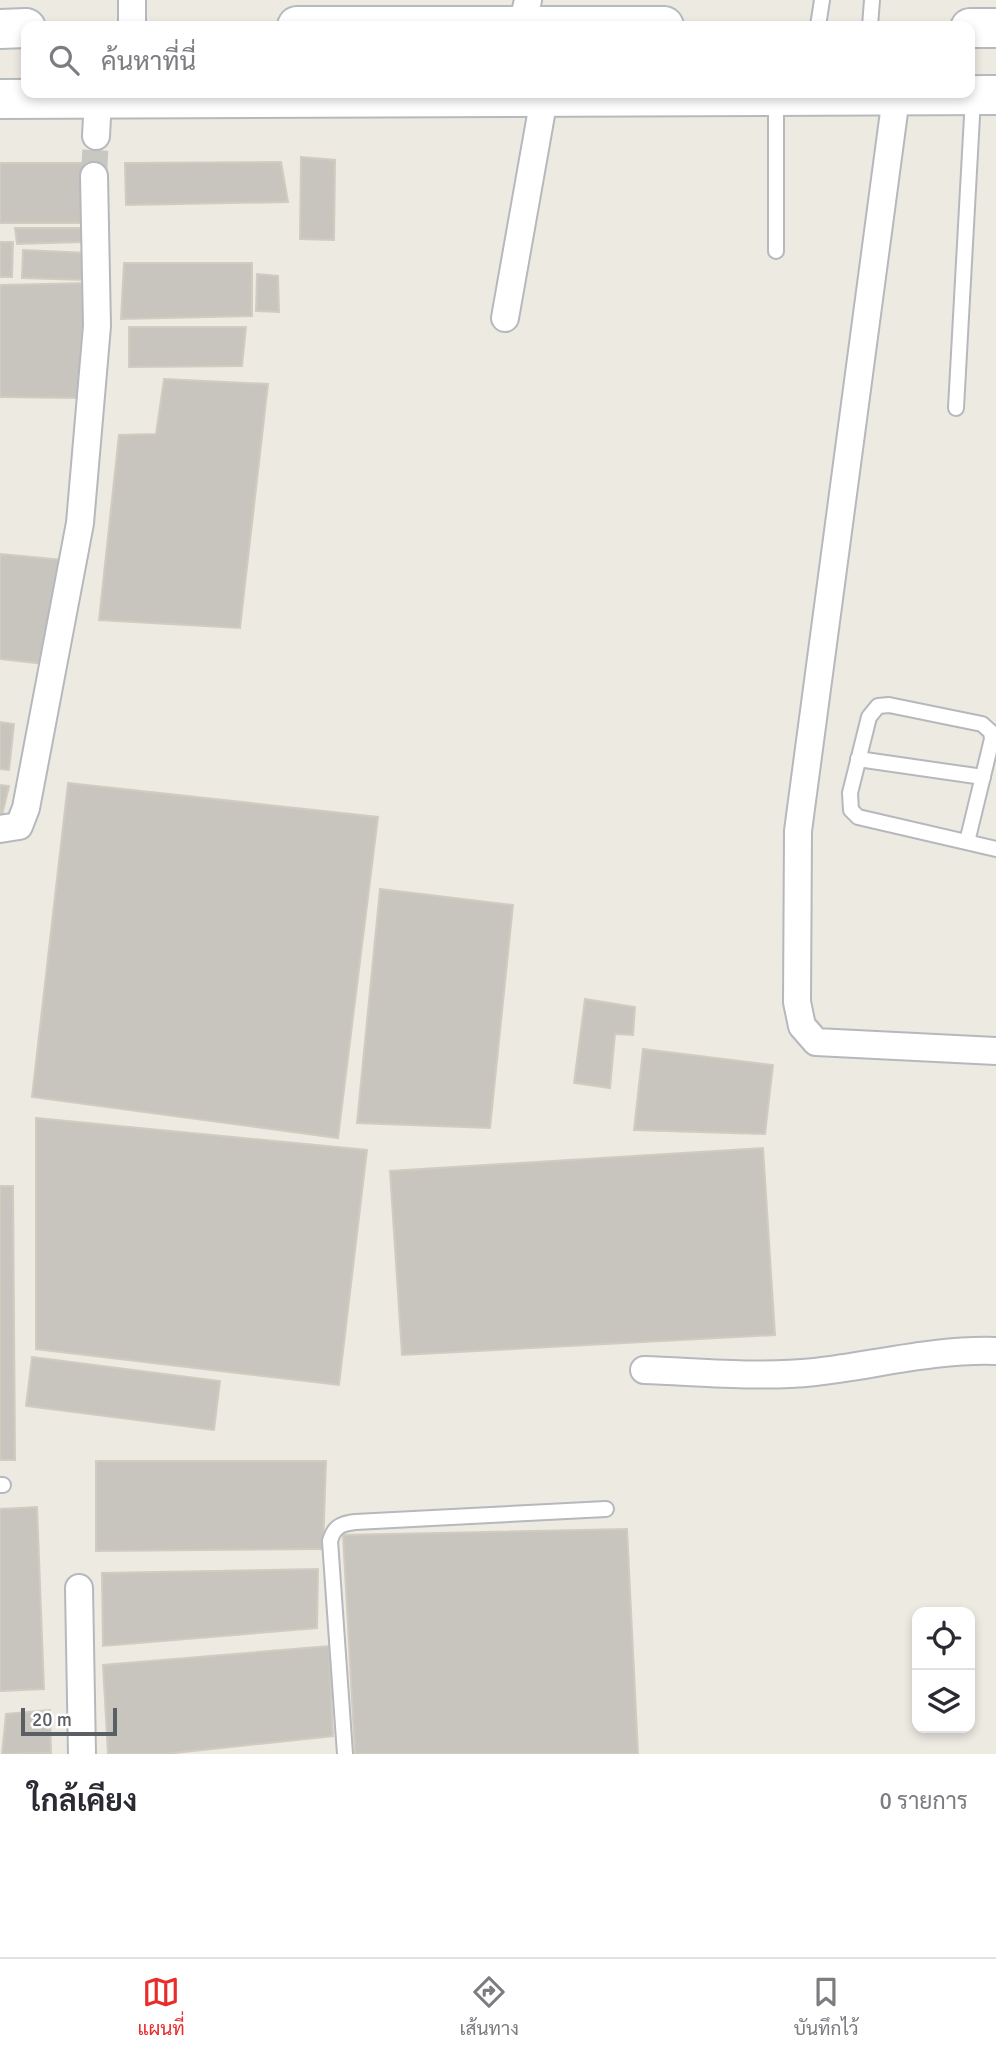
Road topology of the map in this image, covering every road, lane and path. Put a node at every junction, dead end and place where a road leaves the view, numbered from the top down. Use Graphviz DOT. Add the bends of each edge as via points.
graph roads {
  1 [pos="132,0"];
  2 [pos="821,0"];
  3 [pos="872,0"];
  4 [pos="524,17"];
  5 [pos="132,21"];
  6 [pos="424,21"];
  7 [pos="586,21"];
  8 [pos="819,21"];
  9 [pos="870,21"];
  10 [pos="975,28"];
  11 [pos="996,28"];
  12 [pos="0,29"];
  13 [pos="21,29"];
  14 [pos="985,96"];
  15 [pos="452,98"];
  16 [pos="544,98"];
  17 [pos="775,98"];
  18 [pos="896,98"];
  19 [pos="0,99"];
  20 [pos="94,176"];
  21 [pos="776,251"];
  22 [pos="505,318"];
  23 [pos="956,408"];
  24 [pos="858,759"];
  25 [pos="982,777"];
  26 [pos="0,829"];
  27 [pos="967,842"];
  28 [pos="996,849"];
  29 [pos="996,1051"];
  30 [pos="996,1351"];
  31 [pos="644,1370"];
  32 [pos="606,1509"];
  33 [pos="79,1588"];
  34 [pos="82,1754"];
  35 [pos="345,1754"];
  1 -- 5 [label="street"];
  2 -- 8 [label="lane"];
  3 -- 9 [label="lane"];
  4 -- 6 [label="main road"];
  4 -- 7 [label="main road"];
  10 -- 11 [label="main road"];
  12 -- 13 [label="main road"];
  14 -- 23 [label="lane"];
  15 -- 19 [label="main road" via="97,118"];
  16 -- 17 [label="main road"];
  16 -- 22 [label="street"];
  17 -- 21 [label="lane"];
  18 -- 29 [label="street" via="798,831 797,1002 802,1026 816,1041"];
  20 -- 26 [label="street" via="97,326 80,523 26,808 19,826"];
  24 -- 25 [label="lane"];
  24 -- 25 [label="lane" via="869,717 878,706 889,705 982,724 992,739"];
  24 -- 27 [label="lane" via="850,793 851,810 858,817"];
  25 -- 27 [label="lane"];
  27 -- 28 [label="lane"];
  30 -- 31 [label="street" via="950,1351 815,1372"];
  32 -- 35 [label="lane" via="355,1522 333,1530 330,1541"];
  33 -- 34 [label="street"];
}
